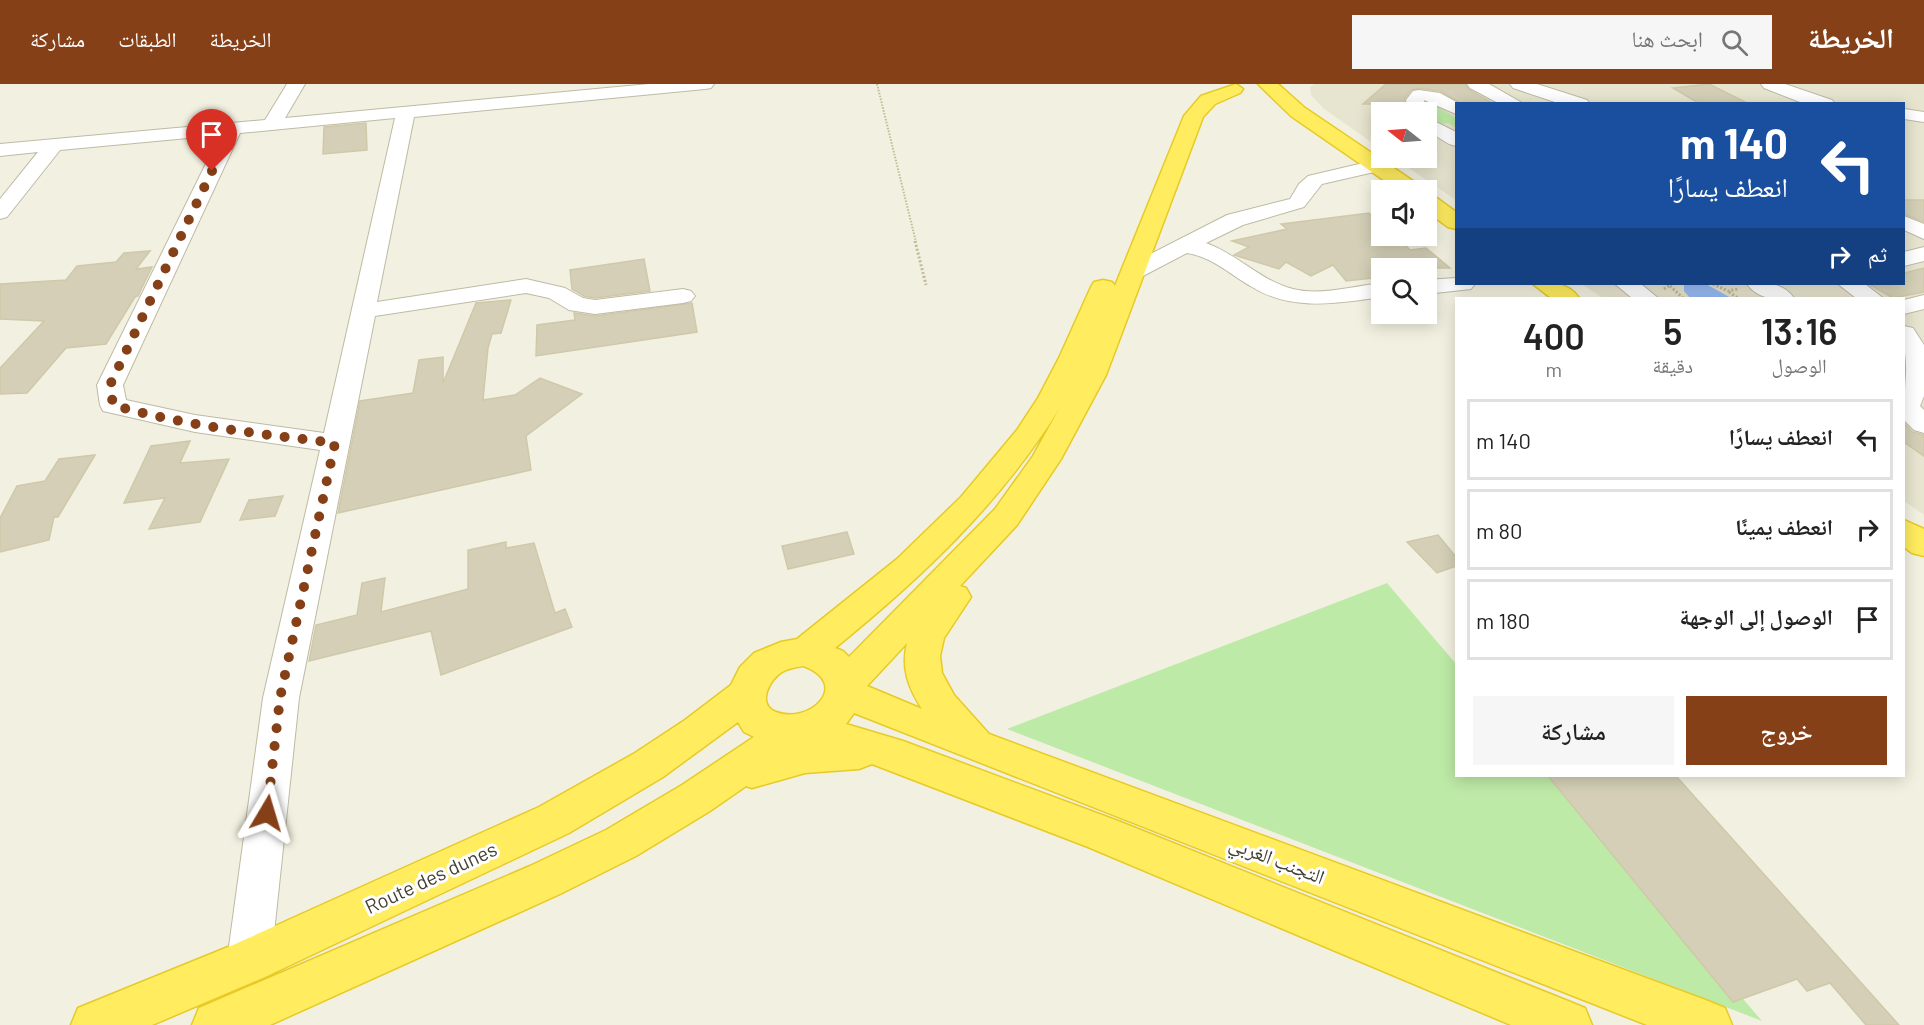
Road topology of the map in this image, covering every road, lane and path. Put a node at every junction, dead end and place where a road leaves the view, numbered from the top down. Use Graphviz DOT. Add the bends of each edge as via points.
graph roads {
  1 [pos="296,84"];
  2 [pos="705,84"];
  3 [pos="877,84"];
  4 [pos="1200,84"];
  5 [pos="1262,84"];
  6 [pos="1267,84"];
  7 [pos="1441,84"];
  8 [pos="1476,84"];
  9 [pos="1519,84"];
  10 [pos="1535,84"];
  11 [pos="1770,84"];
  12 [pos="1224,87"];
  13 [pos="561,91"];
  14 [pos="1421,94"];
  15 [pos="1415,102"];
  16 [pos="1511,102"];
  17 [pos="1575,102"];
  18 [pos="1590,102"];
  19 [pos="1819,102"];
  20 [pos="1455,108"];
  21 [pos="406,112"];
  22 [pos="1905,114"];
  23 [pos="1924,117"];
  24 [pos="1905,122"];
  25 [pos="1924,124"];
  26 [pos="271,125"];
  27 [pos="233,128"];
  28 [pos="1905,128"];
  29 [pos="1437,129"];
  30 [pos="1455,139"];
  31 [pos="54,145"];
  32 [pos="0,150"];
  33 [pos="1371,163"];
  34 [pos="1371,167"];
  35 [pos="1379,168"];
  36 [pos="1396,180"];
  37 [pos="1437,209"];
  38 [pos="0,213"];
  39 [pos="1455,221"];
  40 [pos="1905,222"];
  41 [pos="1924,232"];
  42 [pos="1924,241"];
  43 [pos="1185,246"];
  44 [pos="1905,246"];
  45 [pos="1924,254"];
  46 [pos="1905,259"];
  47 [pos="1133,272"];
  48 [pos="926,285"];
  49 [pos="1455,285"];
  50 [pos="1547,285"];
  51 [pos="1628,285"];
  52 [pos="1761,285"];
  53 [pos="1851,285"];
  54 [pos="1437,286"];
  55 [pos="1670,286"];
  56 [pos="1371,291"];
  57 [pos="1728,291"];
  58 [pos="682,296"];
  59 [pos="1565,297"];
  60 [pos="1645,297"];
  61 [pos="1682,297"];
  62 [pos="1737,297"];
  63 [pos="1780,297"];
  64 [pos="1869,297"];
  65 [pos="1924,302"];
  66 [pos="1905,307"];
  67 [pos="363,311"];
  68 [pos="1905,335"];
  69 [pos="1092,375"];
  70 [pos="1921,377"];
  71 [pos="1924,424"];
  72 [pos="335,443"];
  73 [pos="1905,532"];
  74 [pos="1924,545"];
  75 [pos="806,652"];
  76 [pos="846,688"];
  77 [pos="747,694"];
  78 [pos="801,730"];
  79 [pos="979,745"];
  80 [pos="890,753"];
  81 [pos="696,798"];
  82 [pos="249,961"];
  83 [pos="95,1025"];
  84 [pos="216,1025"];
  85 [pos="1568,1025"];
  86 [pos="1708,1025"];
  1 -- 26 [label="street"];
  2 -- 13 [label="street"];
  3 -- 48 [label="path"];
  4 -- 75 [label="highway" via="1177,108 1071,362 1020,446 951,527 868,603"];
  5 -- 12 [label="highway" via="1249,89"];
  6 -- 33 [label="highway" via="1298,112"];
  7 -- 14 [label="street"];
  8 -- 16 [label="street"];
  9 -- 17 [label="street"];
  10 -- 18 [label="street"];
  11 -- 19 [label="street"];
  12 -- 47 [label="highway" via="1198,110"];
  13 -- 21 [label="street"];
  14 -- 15 [label="street"];
  14 -- 20 [label="street" via="1436,97"];
  21 -- 26 [label="street"];
  21 -- 67 [label="street"];
  22 -- 23 [label="street"];
  24 -- 25 [label="street"];
  25 -- 28 [label="street"];
  26 -- 27 [label="street"];
  27 -- 31 [label="street"];
  27 -- 72 [label="street" via="110,385 113,405 235,430"];
  29 -- 30 [label="street"];
  31 -- 32 [label="street"];
  31 -- 38 [label="street"];
  34 -- 43 [label="street" via="1322,177 1310,184 1297,203 1235,220"];
  35 -- 36 [label="highway"];
  37 -- 39 [label="highway"];
  40 -- 41 [label="street"];
  42 -- 44 [label="street"];
  43 -- 47 [label="street"];
  43 -- 56 [label="street" via="1210,250 1286,295"];
  45 -- 46 [label="street"];
  47 -- 69 [label="highway"];
  49 -- 54 [label="street"];
  50 -- 59 [label="highway"];
  51 -- 60 [label="street"];
  52 -- 63 [label="street"];
  53 -- 64 [label="street"];
  55 -- 61 [label="path"];
  57 -- 62 [label="path"];
  58 -- 67 [label="street" via="595,308 577,306 557,293 526,286"];
  65 -- 66 [label="street"];
  67 -- 72 [label="street"];
  68 -- 70 [label="street" via="1918,357"];
  69 -- 76 [label="highway" via="1046,459 1006,517"];
  69 -- 79 [label="highway" via="1087,414 1069,450 1007,540 945,607 925,641 921,658 930,692"];
  70 -- 71 [label="street" via="1906,403 1907,409"];
  72 -- 82 [label="street" via="280,698"];
  73 -- 74 [label="highway"];
  75 -- 76 [label="highway" via="833,662 842,671"];
  75 -- 77 [label="highway" via="785,654 766,663 753,677"];
  76 -- 78 [label="highway" via="833,714"];
  76 -- 79 [label="highway, التجنب الغربي" via="893,714"];
  77 -- 78 [label="highway" via="748,706 764,724"];
  77 -- 82 [label="highway, Route des dunes" via="649,765 554,820"];
  78 -- 80 [label="highway"];
  78 -- 81 [label="highway"];
  79 -- 86 [label="highway, التجنب الغربي"];
  80 -- 81 [label="highway" via="809,755 772,763"];
  80 -- 85 [label="highway" via="1103,834"];
  81 -- 84 [label="highway" via="621,843 545,880"];
  82 -- 83 [label="highway, Route des dunes"];
}
